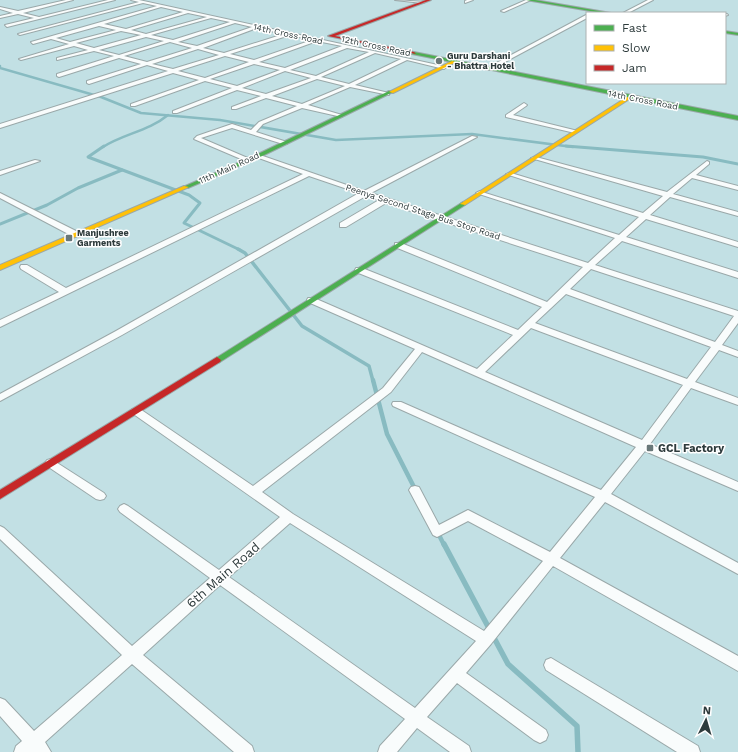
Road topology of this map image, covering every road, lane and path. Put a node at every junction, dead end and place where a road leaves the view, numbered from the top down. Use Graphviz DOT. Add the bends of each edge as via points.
graph roads {
  1 [pos="72,0"];
  2 [pos="113,0"];
  3 [pos="397,0"];
  4 [pos="529,0"];
  5 [pos="651,0"];
  6 [pos="138,1"];
  7 [pos="426,1"];
  8 [pos="161,6"];
  9 [pos="1,9"];
  10 [pos="504,11"];
  11 [pos="188,12"];
  12 [pos="595,12"];
  13 [pos="627,12"];
  14 [pos="19,13"];
  15 [pos="0,17"];
  16 [pos="213,17"];
  17 [pos="586,17"];
  18 [pos="40,18"];
  19 [pos="235,22"];
  20 [pos="61,24"];
  21 [pos="96,24"];
  22 [pos="6,26"];
  23 [pos="257,27"];
  24 [pos="81,29"];
  25 [pos="123,30"];
  26 [pos="726,32"];
  27 [pos="20,34"];
  28 [pos="289,34"];
  29 [pos="738,34"];
  30 [pos="147,35"];
  31 [pos="175,35"];
  32 [pos="51,38"];
  33 [pos="161,39"];
  34 [pos="317,40"];
  35 [pos="170,41"];
  36 [pos="33,42"];
  37 [pos="72,44"];
  38 [pos="350,44"];
  39 [pos="197,48"];
  40 [pos="95,50"];
  41 [pos="374,52"];
  42 [pos="224,55"];
  43 [pos="119,56"];
  44 [pos="21,59"];
  45 [pos="406,59"];
  46 [pos="59,60"];
  47 [pos="253,62"];
  48 [pos="454,62"];
  49 [pos="146,63"];
  50 [pos="444,67"];
  51 [pos="488,69"];
  52 [pos="282,70"];
  53 [pos="173,71"];
  54 [pos="59,75"];
  55 [pos="315,78"];
  56 [pos="206,79"];
  57 [pos="89,82"];
  58 [pos="348,86"];
  59 [pos="238,88"];
  60 [pos="387,94"];
  61 [pos="269,96"];
  62 [pos="629,98"];
  63 [pos="133,105"];
  64 [pos="303,105"];
  65 [pos="524,105"];
  66 [pos="234,108"];
  67 [pos="175,112"];
  68 [pos="340,116"];
  69 [pos="738,118"];
  70 [pos="0,126"];
  71 [pos="253,132"];
  72 [pos="575,132"];
  73 [pos="474,136"];
  74 [pos="285,143"];
  75 [pos="258,156"];
  76 [pos="534,158"];
  77 [pos="248,160"];
  78 [pos="37,161"];
  79 [pos="707,162"];
  80 [pos="0,173"];
  81 [pos="308,174"];
  82 [pos="509,174"];
  83 [pos="691,176"];
  84 [pos="738,188"];
  85 [pos="480,192"];
  86 [pos="365,193"];
  87 [pos="0,195"];
  88 [pos="668,195"];
  89 [pos="385,200"];
  90 [pos="738,214"];
  91 [pos="644,217"];
  92 [pos="440,218"];
  93 [pos="344,225"];
  94 [pos="77,235"];
  95 [pos="620,238"];
  96 [pos="398,245"];
  97 [pos="738,245"];
  98 [pos="588,266"];
  99 [pos="24,267"];
  100 [pos="0,268"];
  101 [pos="359,270"];
  102 [pos="738,275"];
  103 [pos="564,290"];
  104 [pos="66,292"];
  105 [pos="311,300"];
  106 [pos="548,306"];
  107 [pos="738,314"];
  108 [pos="738,318"];
  109 [pos="0,324"];
  110 [pos="529,324"];
  111 [pos="519,334"];
  112 [pos="717,346"];
  113 [pos="421,348"];
  114 [pos="738,354"];
  115 [pos="478,374"];
  116 [pos="690,384"];
  117 [pos="0,398"];
  118 [pos="738,402"];
  119 [pos="397,404"];
  120 [pos="136,411"];
  121 [pos="644,445"];
  122 [pos="51,463"];
  123 [pos="738,487"];
  124 [pos="415,490"];
  125 [pos="254,492"];
  126 [pos="0,495"];
  127 [pos="602,495"];
  128 [pos="100,496"];
  129 [pos="124,509"];
  130 [pos="289,517"];
  131 [pos="0,531"];
  132 [pos="551,559"];
  133 [pos="738,569"];
  134 [pos="220,578"];
  135 [pos="486,640"];
  136 [pos="132,655"];
  137 [pos="738,664"];
  138 [pos="551,665"];
  139 [pos="456,674"];
  140 [pos="0,705"];
  141 [pos="416,718"];
  142 [pos="540,735"];
  143 [pos="39,747"];
  144 [pos="22,752"];
  145 [pos="246,752"];
  146 [pos="386,752"];
  147 [pos="463,752"];
  148 [pos="692,752"];
  1 -- 14 [label="street"];
  2 -- 18 [label="street"];
  3 -- 7 [label="street"];
  4 -- 10 [label="street"];
  4 -- 12 [label="street"];
  5 -- 13 [label="street"];
  6 -- 8 [label="street, 14th Cross Road"];
  6 -- 20 [label="street"];
  7 -- 38 [label="street, 12th Cross Road" via="330,36"];
  8 -- 11 [label="street, 14th Cross Road"];
  8 -- 21 [label="street"];
  9 -- 14 [label="street"];
  11 -- 16 [label="street, 14th Cross Road"];
  11 -- 25 [label="street"];
  14 -- 15 [label="street"];
  14 -- 18 [label="street"];
  16 -- 19 [label="street, 14th Cross Road"];
  16 -- 30 [label="street"];
  17 -- 51 [label="street"];
  18 -- 20 [label="street"];
  18 -- 22 [label="street"];
  19 -- 23 [label="street, 14th Cross Road"];
  19 -- 35 [label="street"];
  20 -- 24 [label="street"];
  20 -- 27 [label="street"];
  21 -- 24 [label="street"];
  21 -- 25 [label="street"];
  23 -- 28 [label="street, 14th Cross Road"];
  23 -- 39 [label="street"];
  24 -- 32 [label="street"];
  25 -- 30 [label="street"];
  25 -- 37 [label="street"];
  26 -- 29 [label="street"];
  28 -- 34 [label="street, 14th Cross Road"];
  28 -- 42 [label="street"];
  30 -- 33 [label="street"];
  30 -- 40 [label="street"];
  31 -- 33 [label="street"];
  32 -- 36 [label="street"];
  32 -- 37 [label="street"];
  33 -- 35 [label="street"];
  34 -- 38 [label="street, 14th Cross Road"];
  34 -- 47 [label="street"];
  35 -- 39 [label="street"];
  35 -- 43 [label="street"];
  37 -- 40 [label="street"];
  37 -- 44 [label="street"];
  38 -- 41 [label="street, 14th Cross Road"];
  38 -- 48 [label="street, 12th Cross Road"];
  38 -- 52 [label="street"];
  39 -- 42 [label="street"];
  39 -- 49 [label="street"];
  40 -- 43 [label="street"];
  40 -- 46 [label="street"];
  41 -- 45 [label="street, 14th Cross Road"];
  41 -- 55 [label="street"];
  42 -- 47 [label="street"];
  42 -- 53 [label="street"];
  43 -- 49 [label="street"];
  43 -- 54 [label="street"];
  45 -- 50 [label="street, 14th Cross Road"];
  45 -- 58 [label="street"];
  47 -- 52 [label="street"];
  47 -- 56 [label="street"];
  48 -- 50 [label="street, 11th Main Road"];
  48 -- 51 [label="street, 14th Cross Road"];
  49 -- 53 [label="street"];
  49 -- 57 [label="street"];
  50 -- 60 [label="street, 11th Main Road"];
  51 -- 62 [label="street, 14th Cross Road"];
  52 -- 55 [label="street"];
  52 -- 59 [label="street"];
  53 -- 56 [label="street"];
  53 -- 70 [label="street"];
  55 -- 58 [label="street"];
  55 -- 61 [label="street"];
  56 -- 59 [label="street"];
  56 -- 63 [label="street"];
  58 -- 60 [label="street"];
  58 -- 64 [label="street"];
  59 -- 61 [label="street"];
  59 -- 67 [label="street"];
  60 -- 68 [label="street, 11th Main Road"];
  61 -- 64 [label="street"];
  61 -- 66 [label="street"];
  62 -- 69 [label="street, 14th Cross Road"];
  62 -- 72 [label="street"];
  64 -- 68 [label="street"];
  64 -- 71 [label="street" via="261,123"];
  65 -- 72 [label="street" via="508,116"];
  68 -- 74 [label="street, 11th Main Road"];
  71 -- 74 [label="street"];
  71 -- 77 [label="street" via="232,126 197,139"];
  72 -- 76 [label="street"];
  73 -- 86 [label="street"];
  74 -- 75 [label="street, 11th Main Road"];
  75 -- 77 [label="street, 11th Main Road"];
  75 -- 81 [label="street, Peenya Second Stage Bus Stop Road"];
  76 -- 82 [label="street"];
  76 -- 88 [label="street"];
  77 -- 94 [label="street, 11th Main Road"];
  78 -- 80 [label="street"];
  79 -- 83 [label="street"];
  81 -- 86 [label="street, Peenya Second Stage Bus Stop Road"];
  81 -- 104 [label="street"];
  82 -- 85 [label="street"];
  82 -- 91 [label="street"];
  83 -- 84 [label="street"];
  83 -- 88 [label="street"];
  85 -- 92 [label="street"];
  85 -- 95 [label="street"];
  86 -- 89 [label="street, Peenya Second Stage Bus Stop Road"];
  86 -- 117 [label="street"];
  87 -- 94 [label="street"];
  88 -- 90 [label="street"];
  88 -- 91 [label="street"];
  89 -- 92 [label="street, Peenya Second Stage Bus Stop Road"];
  89 -- 93 [label="street"];
  91 -- 95 [label="street"];
  91 -- 97 [label="street"];
  92 -- 96 [label="street"];
  92 -- 98 [label="street, Peenya Second Stage Bus Stop Road"];
  94 -- 100 [label="street, 11th Main Road"];
  95 -- 98 [label="street"];
  95 -- 102 [label="street"];
  96 -- 101 [label="street"];
  96 -- 106 [label="street"];
  98 -- 103 [label="street"];
  98 -- 107 [label="street, Peenya Second Stage Bus Stop Road"];
  99 -- 104 [label="street"];
  101 -- 105 [label="street"];
  101 -- 111 [label="street"];
  103 -- 106 [label="street"];
  103 -- 112 [label="street"];
  104 -- 109 [label="street"];
  105 -- 113 [label="street"];
  105 -- 120 [label="street"];
  106 -- 110 [label="street"];
  108 -- 112 [label="street"];
  110 -- 111 [label="street"];
  110 -- 116 [label="street"];
  111 -- 115 [label="street"];
  112 -- 114 [label="street"];
  112 -- 116 [label="street"];
  113 -- 115 [label="street"];
  113 -- 125 [label="street" via="387,390"];
  115 -- 121 [label="street"];
  116 -- 118 [label="street"];
  116 -- 121 [label="street"];
  119 -- 127 [label="street"];
  120 -- 122 [label="street"];
  120 -- 125 [label="street"];
  121 -- 123 [label="street"];
  121 -- 127 [label="street"];
  122 -- 126 [label="street"];
  122 -- 128 [label="street"];
  124 -- 132 [label="street" via="437,532 468,515"];
  125 -- 130 [label="street"];
  127 -- 132 [label="street"];
  127 -- 133 [label="street"];
  129 -- 134 [label="street"];
  130 -- 134 [label="street, 6th Main Road"];
  130 -- 135 [label="street"];
  131 -- 136 [label="street"];
  132 -- 135 [label="street"];
  132 -- 137 [label="street"];
  134 -- 136 [label="street, 6th Main Road"];
  134 -- 141 [label="street"];
  135 -- 139 [label="street"];
  136 -- 143 [label="street, 6th Main Road"];
  136 -- 145 [label="street"];
  138 -- 148 [label="street"];
  139 -- 141 [label="street"];
  139 -- 142 [label="street"];
  140 -- 143 [label="street"];
  141 -- 146 [label="street"];
  141 -- 147 [label="street"];
  143 -- 144 [label="street, 6th Main Road"];
}
